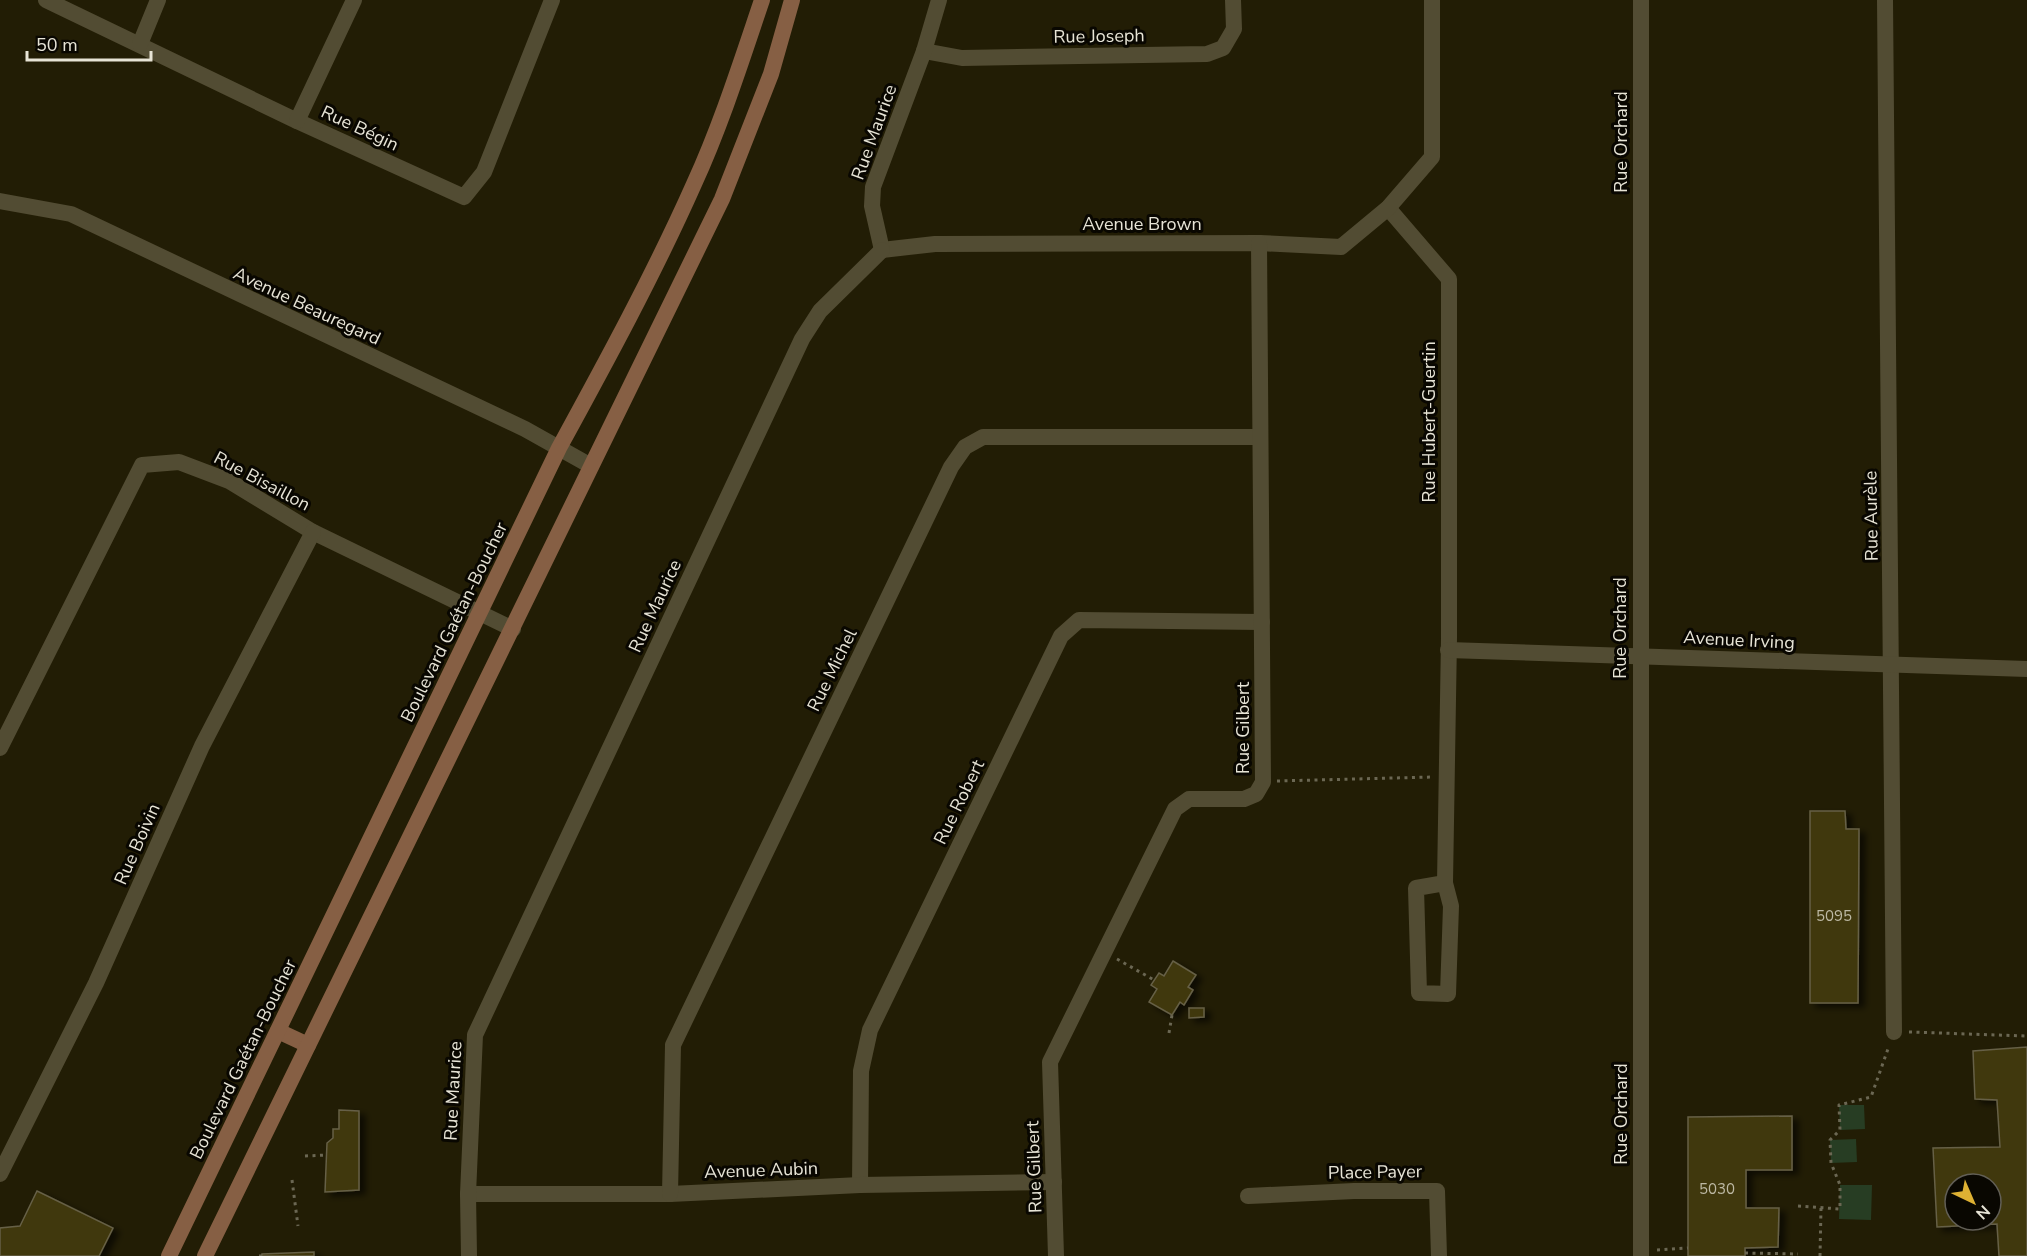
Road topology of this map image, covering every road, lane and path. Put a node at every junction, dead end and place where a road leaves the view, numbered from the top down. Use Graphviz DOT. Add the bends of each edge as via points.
graph roads {
  1 [pos="46,0"];
  2 [pos="158,0"];
  3 [pos="354,0"];
  4 [pos="552,0"];
  5 [pos="762,0"];
  6 [pos="792,0"];
  7 [pos="939,0"];
  8 [pos="1233,0"];
  9 [pos="1432,0"];
  10 [pos="1641,0"];
  11 [pos="1885,0"];
  12 [pos="140,44"];
  13 [pos="924,51"];
  14 [pos="297,121"];
  15 [pos="0,201"];
  16 [pos="1388,208"];
  17 [pos="1259,243"];
  18 [pos="882,250"];
  19 [pos="1259,437"];
  20 [pos="559,448"];
  21 [pos="591,466"];
  22 [pos="313,532"];
  23 [pos="481,614"];
  24 [pos="1262,622"];
  25 [pos="513,629"];
  26 [pos="1449,650"];
  27 [pos="1640,655"];
  28 [pos="1892,667"];
  29 [pos="2027,669"];
  30 [pos="0,748"];
  31 [pos="1446,777"];
  32 [pos="1263,782"];
  33 [pos="1445,883"];
  34 [pos="1105,952"];
  35 [pos="1154,980"];
  36 [pos="1172,1015"];
  37 [pos="278,1031"];
  38 [pos="1894,1032"];
  39 [pos="1169,1033"];
  40 [pos="2027,1036"];
  41 [pos="308,1045"];
  42 [pos="326,1155"];
  43 [pos="305,1156"];
  44 [pos="0,1174"];
  45 [pos="292,1180"];
  46 [pos="1054,1182"];
  47 [pos="860,1185"];
  48 [pos="468,1194"];
  49 [pos="670,1194"];
  50 [pos="1248,1196"];
  51 [pos="1798,1206"];
  52 [pos="1821,1208"];
  53 [pos="298,1226"];
  54 [pos="1688,1248"];
  55 [pos="1641,1253"];
  56 [pos="1745,1253"];
  57 [pos="1798,1254"];
  58 [pos="169,1256"];
  59 [pos="205,1256"];
  60 [pos="469,1256"];
  61 [pos="1056,1256"];
  62 [pos="1439,1256"];
  63 [pos="1820,1256"];
  1 -- 12 [label="street, Rue Bégin"];
  2 -- 12 [label="street"];
  3 -- 14 [label="street"];
  4 -- 14 [label="street, Rue Bégin" via="484,172 464,197"];
  5 -- 20 [label="main road, Boulevard Gaétan-Boucher" via="694,184"];
  6 -- 21 [label="main road" via="771,74 722,199"];
  7 -- 13 [label="street, Rue Maurice"];
  8 -- 13 [label="street, Rue Joseph" via="1234,29 1223,48 1207,54 962,58"];
  9 -- 16 [label="street" via="1432,157"];
  10 -- 27 [label="street, Rue Orchard"];
  11 -- 28 [label="street, Rue Aurèle"];
  12 -- 14 [label="street, Rue Bégin"];
  13 -- 18 [label="street, Rue Maurice" via="873,187 872,206"];
  15 -- 20 [label="street, Avenue Beauregard" via="70,214"];
  16 -- 17 [label="street, Avenue Brown" via="1341,247"];
  16 -- 26 [label="street, Rue Hubert-Guertin" via="1449,279"];
  17 -- 18 [label="street, Avenue Brown" via="935,244"];
  17 -- 19 [label="street, Rue Gilbert"];
  18 -- 48 [label="street, Rue Maurice" via="820,311 802,339 475,1035"];
  19 -- 24 [label="street, Rue Gilbert"];
  19 -- 49 [label="street, Rue Michel" via="983,437 965,447 951,467 673,1045"];
  20 -- 21 [label="street, Avenue Beauregard"];
  20 -- 23 [label="main road, Boulevard Gaétan-Boucher"];
  21 -- 25 [label="main road"];
  22 -- 23 [label="street, Rue Bisaillon"];
  22 -- 30 [label="street, Rue Bisaillon" via="229,481 179,462 142,465"];
  22 -- 44 [label="street, Rue Boivin" via="202,746 96,983"];
  23 -- 25 [label="street, Rue Bisaillon"];
  23 -- 37 [label="main road, Boulevard Gaétan-Boucher"];
  24 -- 32 [label="street, Rue Gilbert"];
  24 -- 47 [label="street, Rue Robert" via="1079,620 1060,636 870,1030 861,1071"];
  25 -- 41 [label="main road"];
  26 -- 27 [label="street, Avenue Irving"];
  26 -- 31 [label="street, Rue Hubert-Guertin"];
  27 -- 28 [label="street, Avenue Irving"];
  27 -- 55 [label="street, Rue Orchard"];
  28 -- 29 [label="street, Avenue Irving"];
  28 -- 38 [label="street, Rue Aurèle"];
  31 -- 32 [label="path"];
  31 -- 33 [label="street, Rue Hubert-Guertin"];
  32 -- 34 [label="street, Rue Gilbert" via="1256,794 1244,799 1189,799 1175,809"];
  33 -- 33 [label="street, Rue Hubert-Guertin" via="1451,906 1448,993 1419,993 1416,888"];
  34 -- 35 [label="path"];
  34 -- 46 [label="street, Rue Gilbert" via="1050,1062"];
  36 -- 39 [label="path"];
  37 -- 41 [label="main road"];
  37 -- 58 [label="main road, Boulevard Gaétan-Boucher"];
  38 -- 40 [label="path"];
  38 -- 52 [label="path" via="1871,1097 1839,1105 1840,1130 1830,1140 1831,1163 1840,1185 1840,1209"];
  41 -- 59 [label="main road"];
  42 -- 43 [label="path"];
  45 -- 53 [label="path"];
  46 -- 47 [label="street, Avenue Aubin"];
  46 -- 61 [label="street, Rue Gilbert"];
  47 -- 49 [label="street, Avenue Aubin"];
  48 -- 49 [label="street, Avenue Aubin"];
  48 -- 60 [label="street, Rue Maurice"];
  50 -- 62 [label="street, Place Payer" via="1437,1191"];
  51 -- 52 [label="path"];
  52 -- 63 [label="path"];
  54 -- 55 [label="path"];
  56 -- 57 [label="path"];
}
